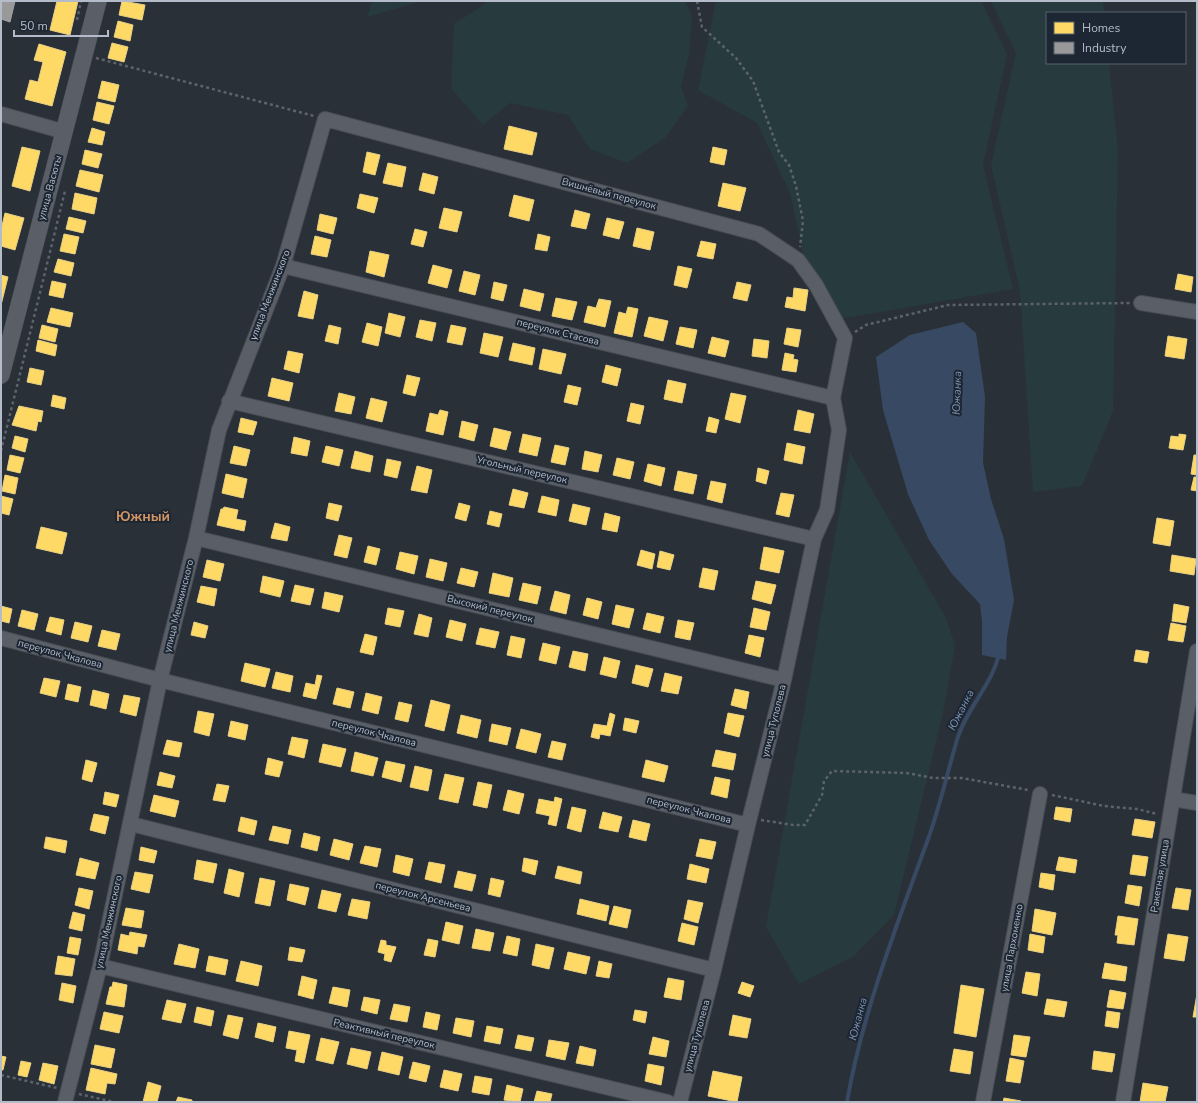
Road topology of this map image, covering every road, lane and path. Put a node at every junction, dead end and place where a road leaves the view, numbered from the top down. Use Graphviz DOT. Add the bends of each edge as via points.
graph roads {
  1 [pos="98,1"];
  2 [pos="697,1"];
  3 [pos="94,58"];
  4 [pos="1,114"];
  5 [pos="325,119"];
  6 [pos="65,132"];
  7 [pos="66,188"];
  8 [pos="798,260"];
  9 [pos="283,266"];
  10 [pos="1141,303"];
  11 [pos="1197,312"];
  12 [pos="845,338"];
  13 [pos="1,375"];
  14 [pos="833,398"];
  15 [pos="229,401"];
  16 [pos="1,451"];
  17 [pos="196,538"];
  18 [pos="814,539"];
  19 [pos="1,638"];
  20 [pos="1197,651"];
  21 [pos="160,680"];
  22 [pos="784,680"];
  23 [pos="1040,794"];
  24 [pos="1173,799"];
  25 [pos="1197,802"];
  26 [pos="1170,817"];
  27 [pos="748,822"];
  28 [pos="131,824"];
  29 [pos="100,966"];
  30 [pos="714,970"];
  31 [pos="65,1102"];
  32 [pos="668,1102"];
  33 [pos="680,1102"];
  34 [pos="983,1102"];
  35 [pos="1123,1102"];
  1 -- 3 [label="street, улица Васюты"];
  2 -- 8 [label="path" via="702,27 736,58 753,82 779,152 789,165 803,221"];
  3 -- 5 [label="path"];
  3 -- 6 [label="street, улица Васюты"];
  4 -- 6 [label="street"];
  5 -- 8 [label="street, Вишнёвый переулок" via="759,234"];
  5 -- 9 [label="street, улица Менжинского"];
  6 -- 13 [label="street, улица Васюты"];
  7 -- 16 [label="path"];
  8 -- 12 [label="street, Вишнёвый переулок" via="816,285"];
  9 -- 14 [label="street, переулок Стасова"];
  9 -- 15 [label="street, улица Менжинского"];
  10 -- 11 [label="street"];
  10 -- 12 [label="path" via="948,305 866,324"];
  12 -- 14 [label="street, улица Туполева"];
  14 -- 18 [label="street, улица Туполева" via="839,430 827,510"];
  15 -- 17 [label="street, улица Менжинского" via="219,430"];
  15 -- 18 [label="street, Угольный переулок"];
  17 -- 21 [label="street, улица Менжинского"];
  17 -- 22 [label="street, Высокий переулок"];
  18 -- 22 [label="street, улица Туполева"];
  19 -- 21 [label="street, переулок Чкалова"];
  20 -- 24 [label="street, Ракетная улица"];
  21 -- 27 [label="street, переулок Чкалова"];
  21 -- 28 [label="street, улица Менжинского"];
  22 -- 27 [label="street, улица Туполева"];
  23 -- 26 [label="path" via="1104,806 1137,808"];
  23 -- 27 [label="path" via="1020,787 962,778 933,778 907,773 832,771 824,781 822,795 805,825 760,819"];
  23 -- 34 [label="street, улица Пархоменко"];
  24 -- 25 [label="street"];
  24 -- 26 [label="street, Ракетная улица"];
  26 -- 35 [label="street, Ракетная улица"];
  27 -- 30 [label="street, улица Туполева"];
  28 -- 29 [label="street, улица Менжинского"];
  28 -- 30 [label="street, переулок Арсеньева"];
  29 -- 31 [label="street, улица Менжинского"];
  29 -- 32 [label="street, Реактивный переулок"];
  30 -- 33 [label="street, улица Туполева"];
}
